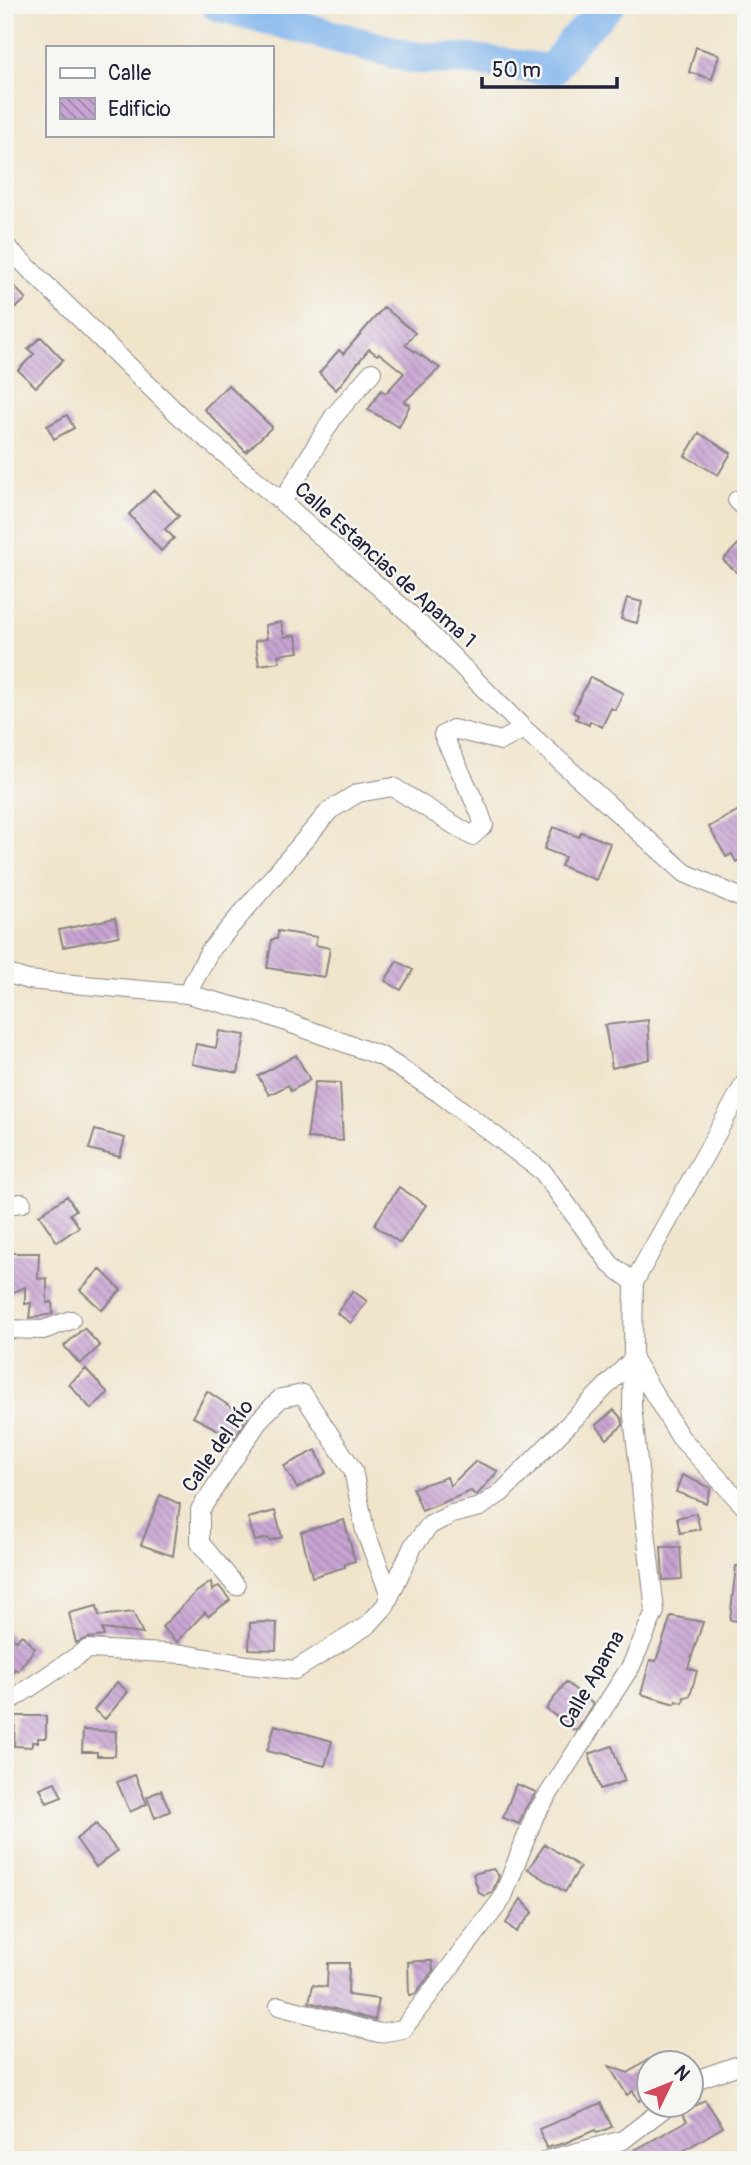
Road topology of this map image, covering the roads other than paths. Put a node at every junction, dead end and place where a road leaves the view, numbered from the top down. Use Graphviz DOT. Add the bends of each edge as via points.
graph roads {
  1 [pos="5,245"];
  2 [pos="372,372"];
  3 [pos="282,502"];
  4 [pos="524,729"];
  5 [pos="746,900"];
  6 [pos="5,973"];
  7 [pos="187,994"];
  8 [pos="746,1081"];
  9 [pos="634,1282"];
  10 [pos="71,1320"];
  11 [pos="5,1329"];
  12 [pos="633,1359"];
  13 [pos="746,1508"];
  14 [pos="236,1586"];
  15 [pos="390,1595"];
  16 [pos="5,1704"];
  17 [pos="279,2006"];
  18 [pos="746,2064"];
  19 [pos="706,2076"];
  20 [pos="648,2120"];
  21 [pos="547,2160"];
  1 -- 3 [label="street, Calle Estancias de Apama 1" via="182,418"];
  2 -- 3 [label="street" via="334,416"];
  3 -- 4 [label="street, Calle Estancias de Apama 1" via="412,616"];
  4 -- 5 [label="street, Calle Estancias de Apama 1" via="685,873"];
  4 -- 7 [label="street" via="501,741 453,729 443,735 482,818 484,825 472,836 393,788 358,793 330,810 209,951"];
  6 -- 7 [label="street" via="28,980"];
  7 -- 9 [label="street" via="267,1015 381,1056 439,1093 543,1172 611,1265"];
  8 -- 9 [label="street, Calle Apama"];
  9 -- 12 [label="street, Calle Apama"];
  10 -- 11 [label="street" via="43,1330"];
  12 -- 13 [label="street" via="680,1437"];
  12 -- 15 [label="street" via="502,1492 480,1507 430,1525 413,1546"];
  12 -- 17 [label="street, Calle Apama" via="632,1407 655,1611 631,1667 535,1815 502,1899 403,2029 379,2033"];
  14 -- 15 [label="street, Calle del Río" via="200,1543 200,1510 260,1419 281,1398 303,1394 353,1470 365,1531"];
  15 -- 16 [label="street" via="368,1625 295,1670 184,1654 88,1649"];
  18 -- 19 [label="street"];
  20 -- 21 [label="street" via="623,2140"];
}
